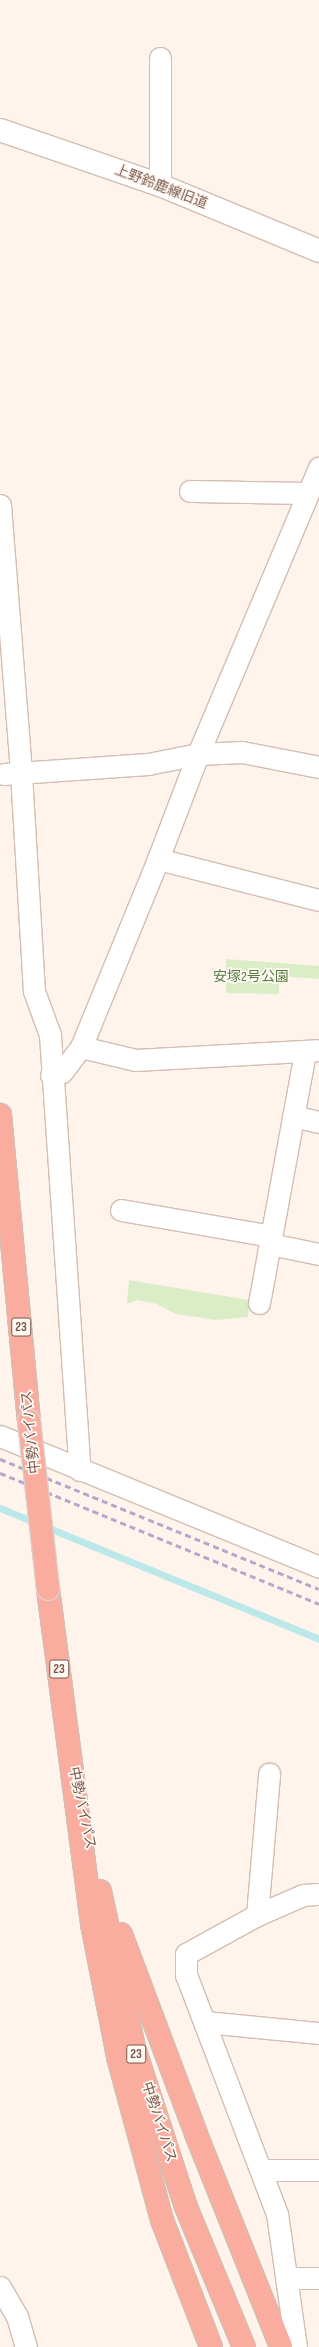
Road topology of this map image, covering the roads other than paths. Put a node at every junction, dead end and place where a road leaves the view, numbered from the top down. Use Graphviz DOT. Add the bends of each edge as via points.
graph roads {
  1 [pos="160,58"];
  2 [pos="0,130"];
  3 [pos="160,185"];
  4 [pos="319,251"];
  5 [pos="314,482"];
  6 [pos="190,492"];
  7 [pos="0,505"];
  8 [pos="198,754"];
  9 [pos="319,767"];
  10 [pos="12,774"];
  11 [pos="158,859"];
  12 [pos="319,900"];
  13 [pos="82,1047"];
  14 [pos="312,1051"];
  15 [pos="52,1075"];
  16 [pos="0,1115"];
  17 [pos="293,1116"];
  18 [pos="319,1122"];
  19 [pos="121,1210"];
  20 [pos="271,1240"];
  21 [pos="319,1254"];
  22 [pos="259,1303"];
  23 [pos="0,1436"];
  24 [pos="80,1470"];
  25 [pos="319,1567"];
  26 [pos="70,1749"];
  27 [pos="269,1774"];
  28 [pos="95,1867"];
  29 [pos="319,1894"];
  30 [pos="257,1915"];
  31 [pos="206,2022"];
  32 [pos="319,2033"];
  33 [pos="261,2170"];
  34 [pos="319,2170"];
  35 [pos="178,2261"];
  36 [pos="286,2278"];
  37 [pos="319,2278"];
  38 [pos="0,2287"];
  39 [pos="26,2347"];
  40 [pos="200,2347"];
  41 [pos="211,2347"];
  42 [pos="244,2347"];
  43 [pos="281,2347"];
  44 [pos="296,2347"];
  1 -- 3 [label="street"];
  2 -- 3 [label="street, 上野鈴鹿線旧道"];
  3 -- 4 [label="street, 上野鈴鹿線旧道"];
  5 -- 6 [label="street"];
  5 -- 8 [label="street"];
  7 -- 10 [label="street"];
  8 -- 9 [label="street" via="242,752"];
  8 -- 10 [label="street" via="148,764"];
  8 -- 11 [label="street"];
  10 -- 15 [label="street" via="34,991 50,1035"];
  11 -- 12 [label="street"];
  11 -- 13 [label="street"];
  13 -- 14 [label="street" via="134,1060"];
  13 -- 15 [label="street" via="62,1072"];
  14 -- 17 [label="street"];
  15 -- 24 [label="street"];
  16 -- 26 [label="highway, 中勢バイパス / 23, bridge" via="29,1421"];
  17 -- 18 [label="street"];
  17 -- 20 [label="street"];
  19 -- 20 [label="street"];
  20 -- 21 [label="street"];
  20 -- 22 [label="street"];
  23 -- 24 [label="street"];
  24 -- 25 [label="street"];
  26 -- 28 [label="highway, 中勢バイパス / 23"];
  26 -- 35 [label="highway, 中勢バイパス / 23" via="92,1924 118,2057 162,2220"];
  27 -- 30 [label="street"];
  28 -- 42 [label="highway, 中勢バイパス / 23" via="135,2051 186,2207"];
  28 -- 43 [label="highway" via="196,2134"];
  29 -- 30 [label="street" via="303,1895"];
  30 -- 31 [label="street" via="186,1954 186,1975"];
  31 -- 32 [label="street"];
  31 -- 33 [label="street"];
  33 -- 34 [label="street"];
  33 -- 36 [label="street" via="277,2214"];
  35 -- 40 [label="highway"];
  35 -- 41 [label="highway, 中勢バイパス / 23"];
  36 -- 37 [label="street"];
  36 -- 44 [label="street"];
  38 -- 39 [label="street" via="17,2316"];
}
